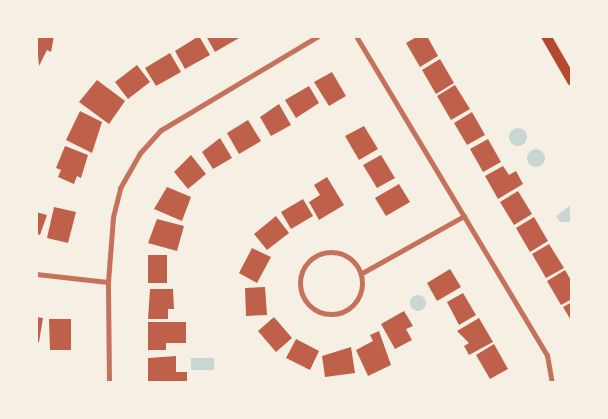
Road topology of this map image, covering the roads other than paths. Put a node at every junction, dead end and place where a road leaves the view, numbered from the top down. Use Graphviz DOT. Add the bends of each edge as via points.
graph roads {
  1 [pos="318,36"];
  2 [pos="356,36"];
  3 [pos="546,36"];
  4 [pos="572,81"];
  5 [pos="464,216"];
  6 [pos="362,273"];
  7 [pos="36,274"];
  8 [pos="108,282"];
  9 [pos="110,383"];
  10 [pos="552,383"];
  1 -- 8 [label="street" via="161,130 140,153 120,188 113,218"];
  2 -- 5 [label="street"];
  3 -- 4 [label="main road"];
  5 -- 6 [label="street"];
  5 -- 10 [label="street" via="547,355"];
  6 -- 6 [label="street" via="346,255 326,252 316,255 302,271 301,292 313,308 342,313 358,300"];
  7 -- 8 [label="street"];
  8 -- 9 [label="street"];
}
